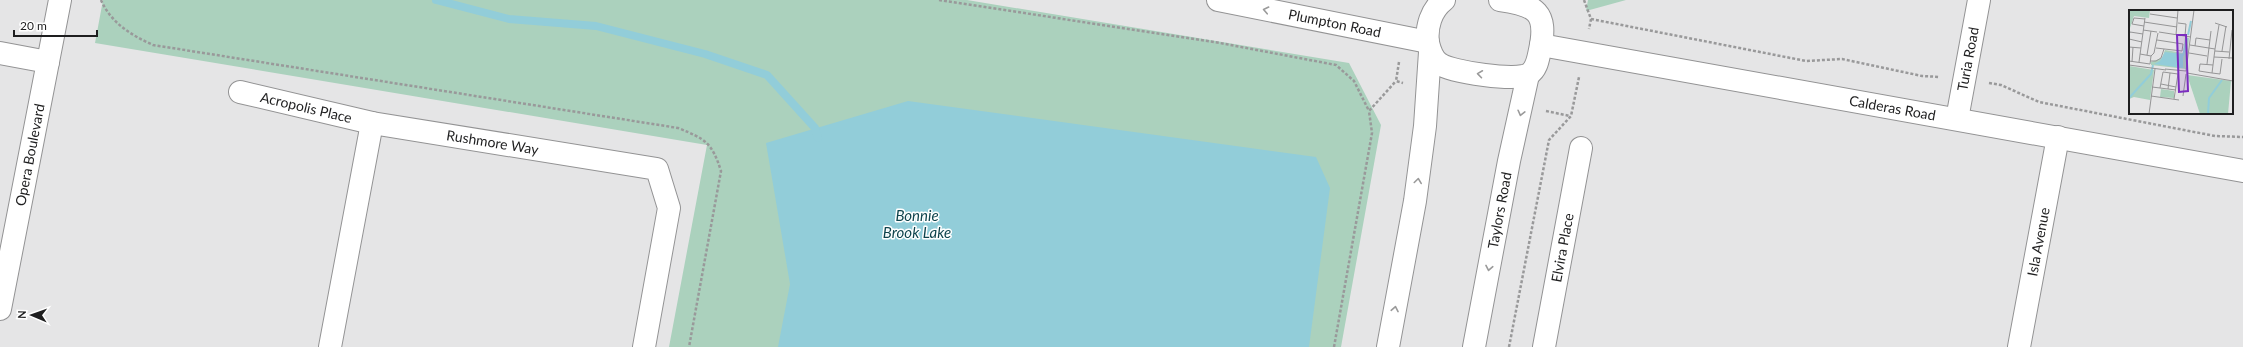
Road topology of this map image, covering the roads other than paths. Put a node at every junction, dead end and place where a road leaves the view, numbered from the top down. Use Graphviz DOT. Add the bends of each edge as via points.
graph roads {
  1 [pos="60,0"];
  2 [pos="1218,0"];
  3 [pos="1444,0"];
  4 [pos="1500,0"];
  5 [pos="1979,0"];
  6 [pos="1537,5"];
  7 [pos="1541,45"];
  8 [pos="1429,47"];
  9 [pos="0,53"];
  10 [pos="48,62"];
  11 [pos="1528,75"];
  12 [pos="240,92"];
  13 [pos="1957,119"];
  14 [pos="372,123"];
  15 [pos="2058,137"];
  16 [pos="1581,148"];
  17 [pos="2243,172"];
  18 [pos="0,309"];
  19 [pos="330,347"];
  20 [pos="644,347"];
  21 [pos="1388,347"];
  22 [pos="1474,347"];
  23 [pos="1544,347"];
  24 [pos="2019,347"];
  1 -- 10 [label="street, Opera Boulevard"];
  8 -- 2 [label="street, Plumpton Road, one-way"];
  3 -- 8 [label="street" via="1431,16 1428,30"];
  4 -- 6 [label="street"];
  5 -- 13 [label="street, Turia Road"];
  6 -- 7 [label="street, Taylors Road" via="1543,24"];
  7 -- 11 [label="street, Taylors Road" via="1537,65"];
  7 -- 13 [label="street, Calderas Road"];
  11 -- 8 [label="street, one-way" via="1518,78 1448,69 1438,64"];
  21 -- 8 [label="street, one-way" via="1415,201 1425,126"];
  9 -- 10 [label="street"];
  10 -- 18 [label="street, Opera Boulevard"];
  11 -- 22 [label="street, Taylors Road, one-way"];
  12 -- 14 [label="street, Acropolis Place"];
  13 -- 15 [label="street, Calderas Road"];
  14 -- 19 [label="street"];
  14 -- 20 [label="street, Rushmore Way" via="657,168 669,208"];
  15 -- 17 [label="street, Calderas Road"];
  15 -- 24 [label="street, Isla Avenue"];
  16 -- 23 [label="street, Elvira Place"];
}
